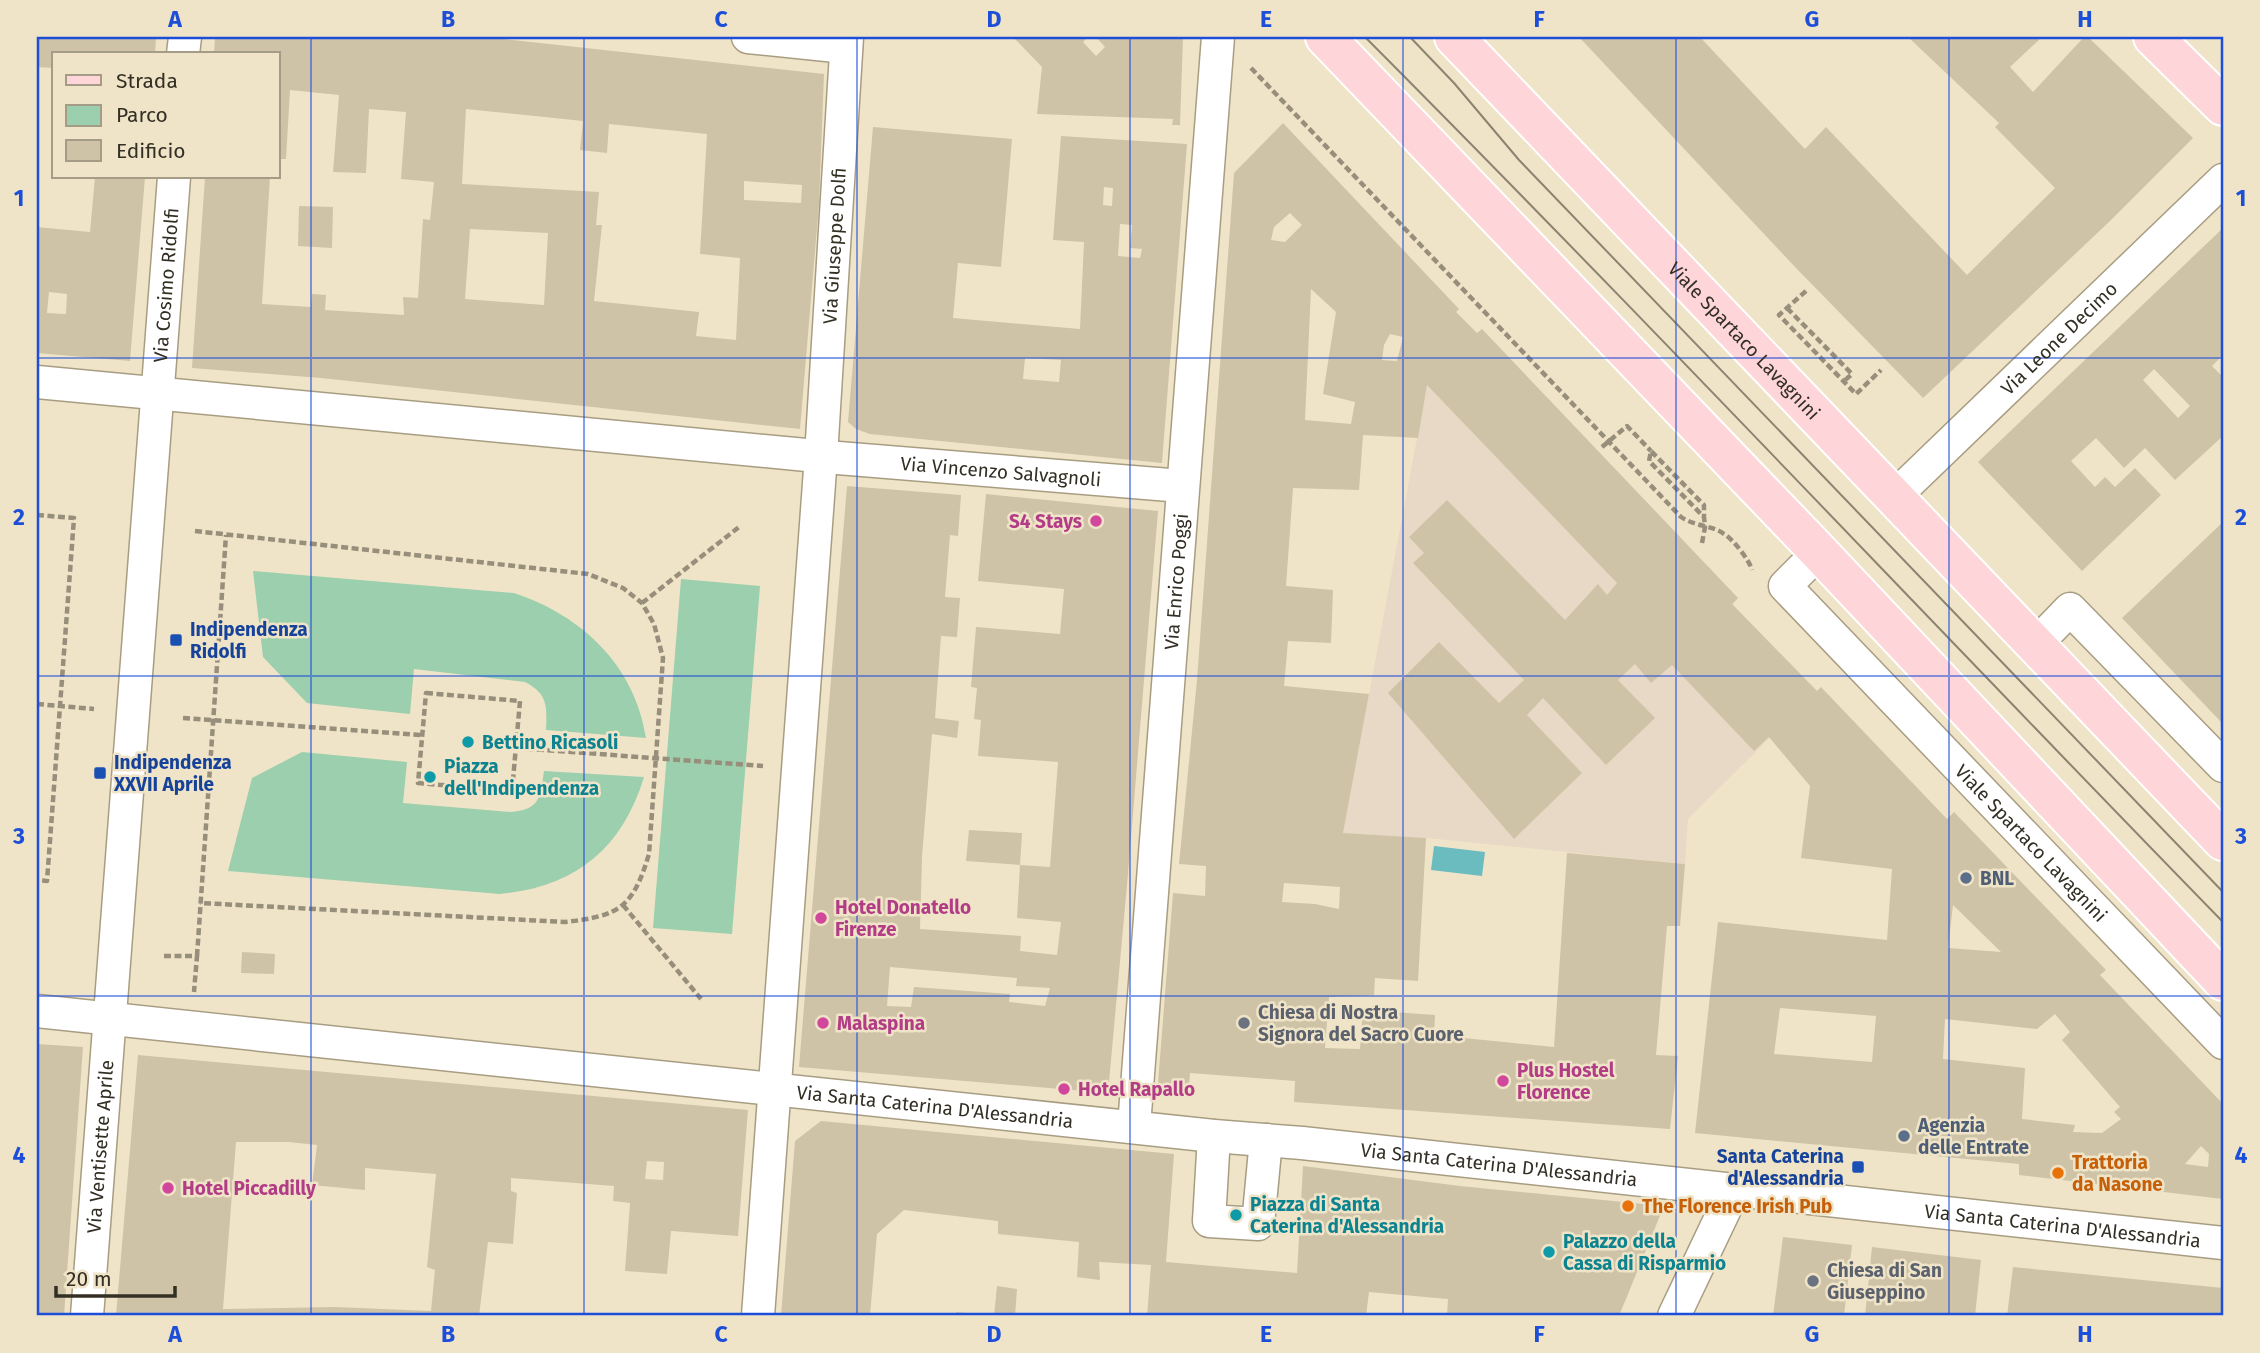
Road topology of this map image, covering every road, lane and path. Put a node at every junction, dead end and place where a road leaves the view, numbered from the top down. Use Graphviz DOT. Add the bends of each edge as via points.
graph roads {
  1 [pos="748,37"];
  2 [pos="1218,37"];
  3 [pos="1325,37"];
  4 [pos="1454,37"];
  5 [pos="2153,37"];
  6 [pos="846,42"];
  7 [pos="1247,64"];
  8 [pos="2223,106"];
  9 [pos="1290,109"];
  10 [pos="174,178"];
  11 [pos="2223,180"];
  12 [pos="1806,290"];
  13 [pos="1787,308"];
  14 [pos="1881,370"];
  15 [pos="37,382"];
  16 [pos="1844,382"];
  17 [pos="156,393"];
  18 [pos="1602,447"];
  19 [pos="1651,451"];
  20 [pos="821,456"];
  21 [pos="1182,485"];
  22 [pos="1894,497"];
  23 [pos="37,515"];
  24 [pos="1704,517"];
  25 [pos="739,527"];
  26 [pos="195,531"];
  27 [pos="226,535"];
  28 [pos="1702,543"];
  29 [pos="1819,552"];
  30 [pos="642,603"];
  31 [pos="2036,644"];
  32 [pos="37,704"];
  33 [pos="61,706"];
  34 [pos="94,709"];
  35 [pos="183,718"];
  36 [pos="213,720"];
  37 [pos="422,735"];
  38 [pos="516,748"];
  39 [pos="656,758"];
  40 [pos="2223,766"];
  41 [pos="798,769"];
  42 [pos="2223,841"];
  43 [pos="37,880"];
  44 [pos="200,903"];
  45 [pos="623,905"];
  46 [pos="164,956"];
  47 [pos="197,956"];
  48 [pos="2223,981"];
  49 [pos="194,992"];
  50 [pos="701,999"];
  51 [pos="37,1011"];
  52 [pos="111,1017"];
  53 [pos="2223,1043"];
  54 [pos="775,1088"];
  55 [pos="1134,1126"];
  56 [pos="1214,1136"];
  57 [pos="1266,1140"];
  58 [pos="1734,1190"];
  59 [pos="2223,1243"];
  60 [pos="87,1316"];
  61 [pos="758,1316"];
  62 [pos="1674,1316"];
  1 -- 6 [label="street"];
  2 -- 21 [label="street, Via Enrico Poggi"];
  3 -- 29 [label="main road"];
  4 -- 22 [label="main road, Viale Spartaco Lavagnini"];
  5 -- 8 [label="main road"];
  6 -- 20 [label="street, Via Giuseppe Dolfi"];
  7 -- 9 [label="path"];
  10 -- 17 [label="street, Via Cosimo Ridolfi"];
  11 -- 22 [label="street, Via Leone Decimo"];
  12 -- 13 [label="path"];
  13 -- 16 [label="path" via="1852,374"];
  13 -- 16 [label="path" via="1779,315"];
  14 -- 16 [label="path" via="1856,394"];
  15 -- 17 [label="street"];
  17 -- 20 [label="street"];
  17 -- 52 [label="street"];
  18 -- 19 [label="path" via="1628,426"];
  19 -- 24 [label="path" via="1704,505"];
  19 -- 24 [label="path" via="1649,461"];
  20 -- 21 [label="street, Via Vincenzo Salvagnoli"];
  20 -- 41 [label="street"];
  21 -- 55 [label="street, Via Enrico Poggi"];
  22 -- 31 [label="main road, Viale Spartaco Lavagnini"];
  23 -- 33 [label="path" via="74,518"];
  24 -- 28 [label="path"];
  25 -- 30 [label="path"];
  26 -- 27 [label="path"];
  27 -- 30 [label="path" via="588,574 623,588"];
  27 -- 36 [label="path"];
  29 -- 48 [label="main road"];
  29 -- 53 [label="street, Viale Spartaco Lavagnini" via="1785,586"];
  30 -- 39 [label="path" via="654,624 663,657"];
  31 -- 40 [label="street" via="2070,609"];
  31 -- 42 [label="main road, Viale Spartaco Lavagnini"];
  32 -- 33 [label="path"];
  33 -- 34 [label="path"];
  33 -- 43 [label="path" via="47,881"];
  35 -- 36 [label="path"];
  36 -- 37 [label="path"];
  36 -- 44 [label="path"];
  37 -- 38 [label="path" via="426,693 520,701"];
  37 -- 38 [label="path" via="418,783 512,792"];
  38 -- 39 [label="path"];
  39 -- 41 [label="path"];
  39 -- 45 [label="path" via="649,854 640,884"];
  41 -- 54 [label="street"];
  44 -- 45 [label="path" via="565,922 597,918"];
  44 -- 47 [label="path"];
  45 -- 50 [label="path"];
  46 -- 47 [label="path"];
  47 -- 49 [label="path"];
  51 -- 52 [label="street"];
  52 -- 54 [label="street"];
  52 -- 60 [label="street, Via Ventisette Aprile"];
  54 -- 55 [label="street, Via Santa Caterina D'Alessandria"];
  54 -- 61 [label="street"];
  55 -- 56 [label="street, Via Santa Caterina D'Alessandria"];
  56 -- 57 [label="street, Via Santa Caterina D'Alessandria"];
  56 -- 57 [label="street" via="1209,1222 1258,1224"];
  57 -- 58 [label="street, Via Santa Caterina D'Alessandria"];
  58 -- 59 [label="street, Via Santa Caterina D'Alessandria"];
  58 -- 62 [label="street"];
}
